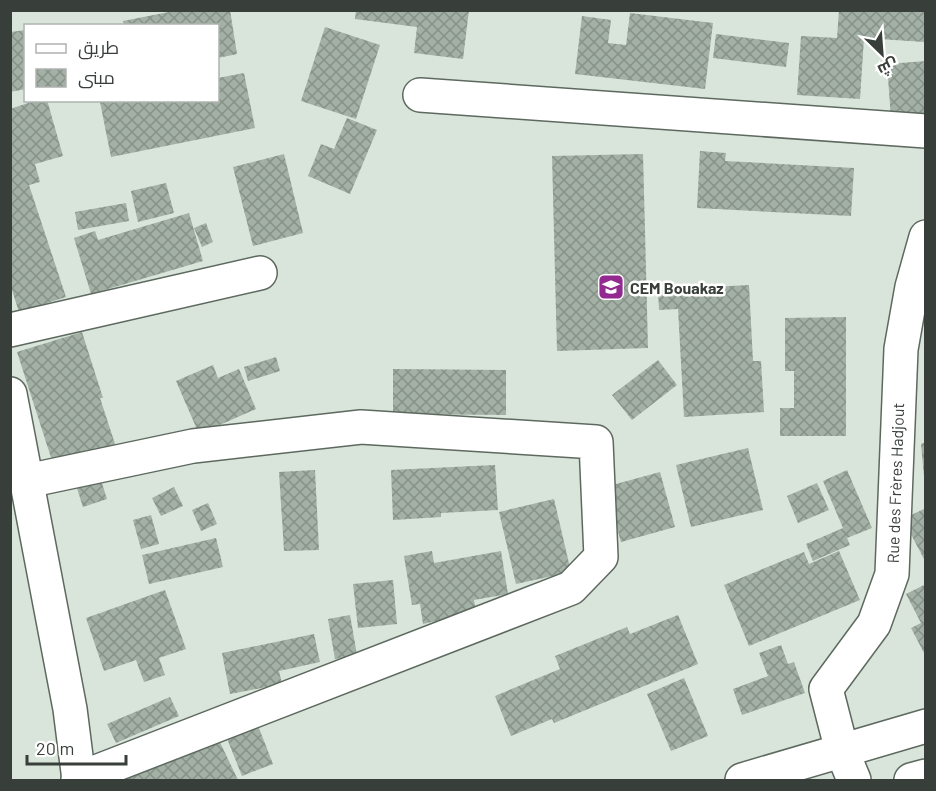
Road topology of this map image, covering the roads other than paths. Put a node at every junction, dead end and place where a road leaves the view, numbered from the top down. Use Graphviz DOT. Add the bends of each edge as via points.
graph roads {
  1 [pos="420,95"];
  2 [pos="926,131"];
  3 [pos="926,237"];
  4 [pos="260,273"];
  5 [pos="10,330"];
  6 [pos="10,394"];
  7 [pos="27,481"];
  8 [pos="926,726"];
  9 [pos="842,751"];
  10 [pos="926,776"];
  11 [pos="79,780"];
  12 [pos="742,780"];
  13 [pos="854,780"];
  14 [pos="911,780"];
  1 -- 2 [label="street"];
  3 -- 9 [label="street, Rue des Frères Hadjout" via="901,349 892,574 874,624 826,688"];
  4 -- 5 [label="street"];
  6 -- 7 [label="street"];
  7 -- 11 [label="street" via="70,709"];
  7 -- 11 [label="street" via="193,446 361,427 596,442 601,557 571,588"];
  8 -- 9 [label="street"];
  9 -- 12 [label="street"];
  9 -- 13 [label="street, Rue des Frères Hadjout"];
  10 -- 14 [label="street"];
}
